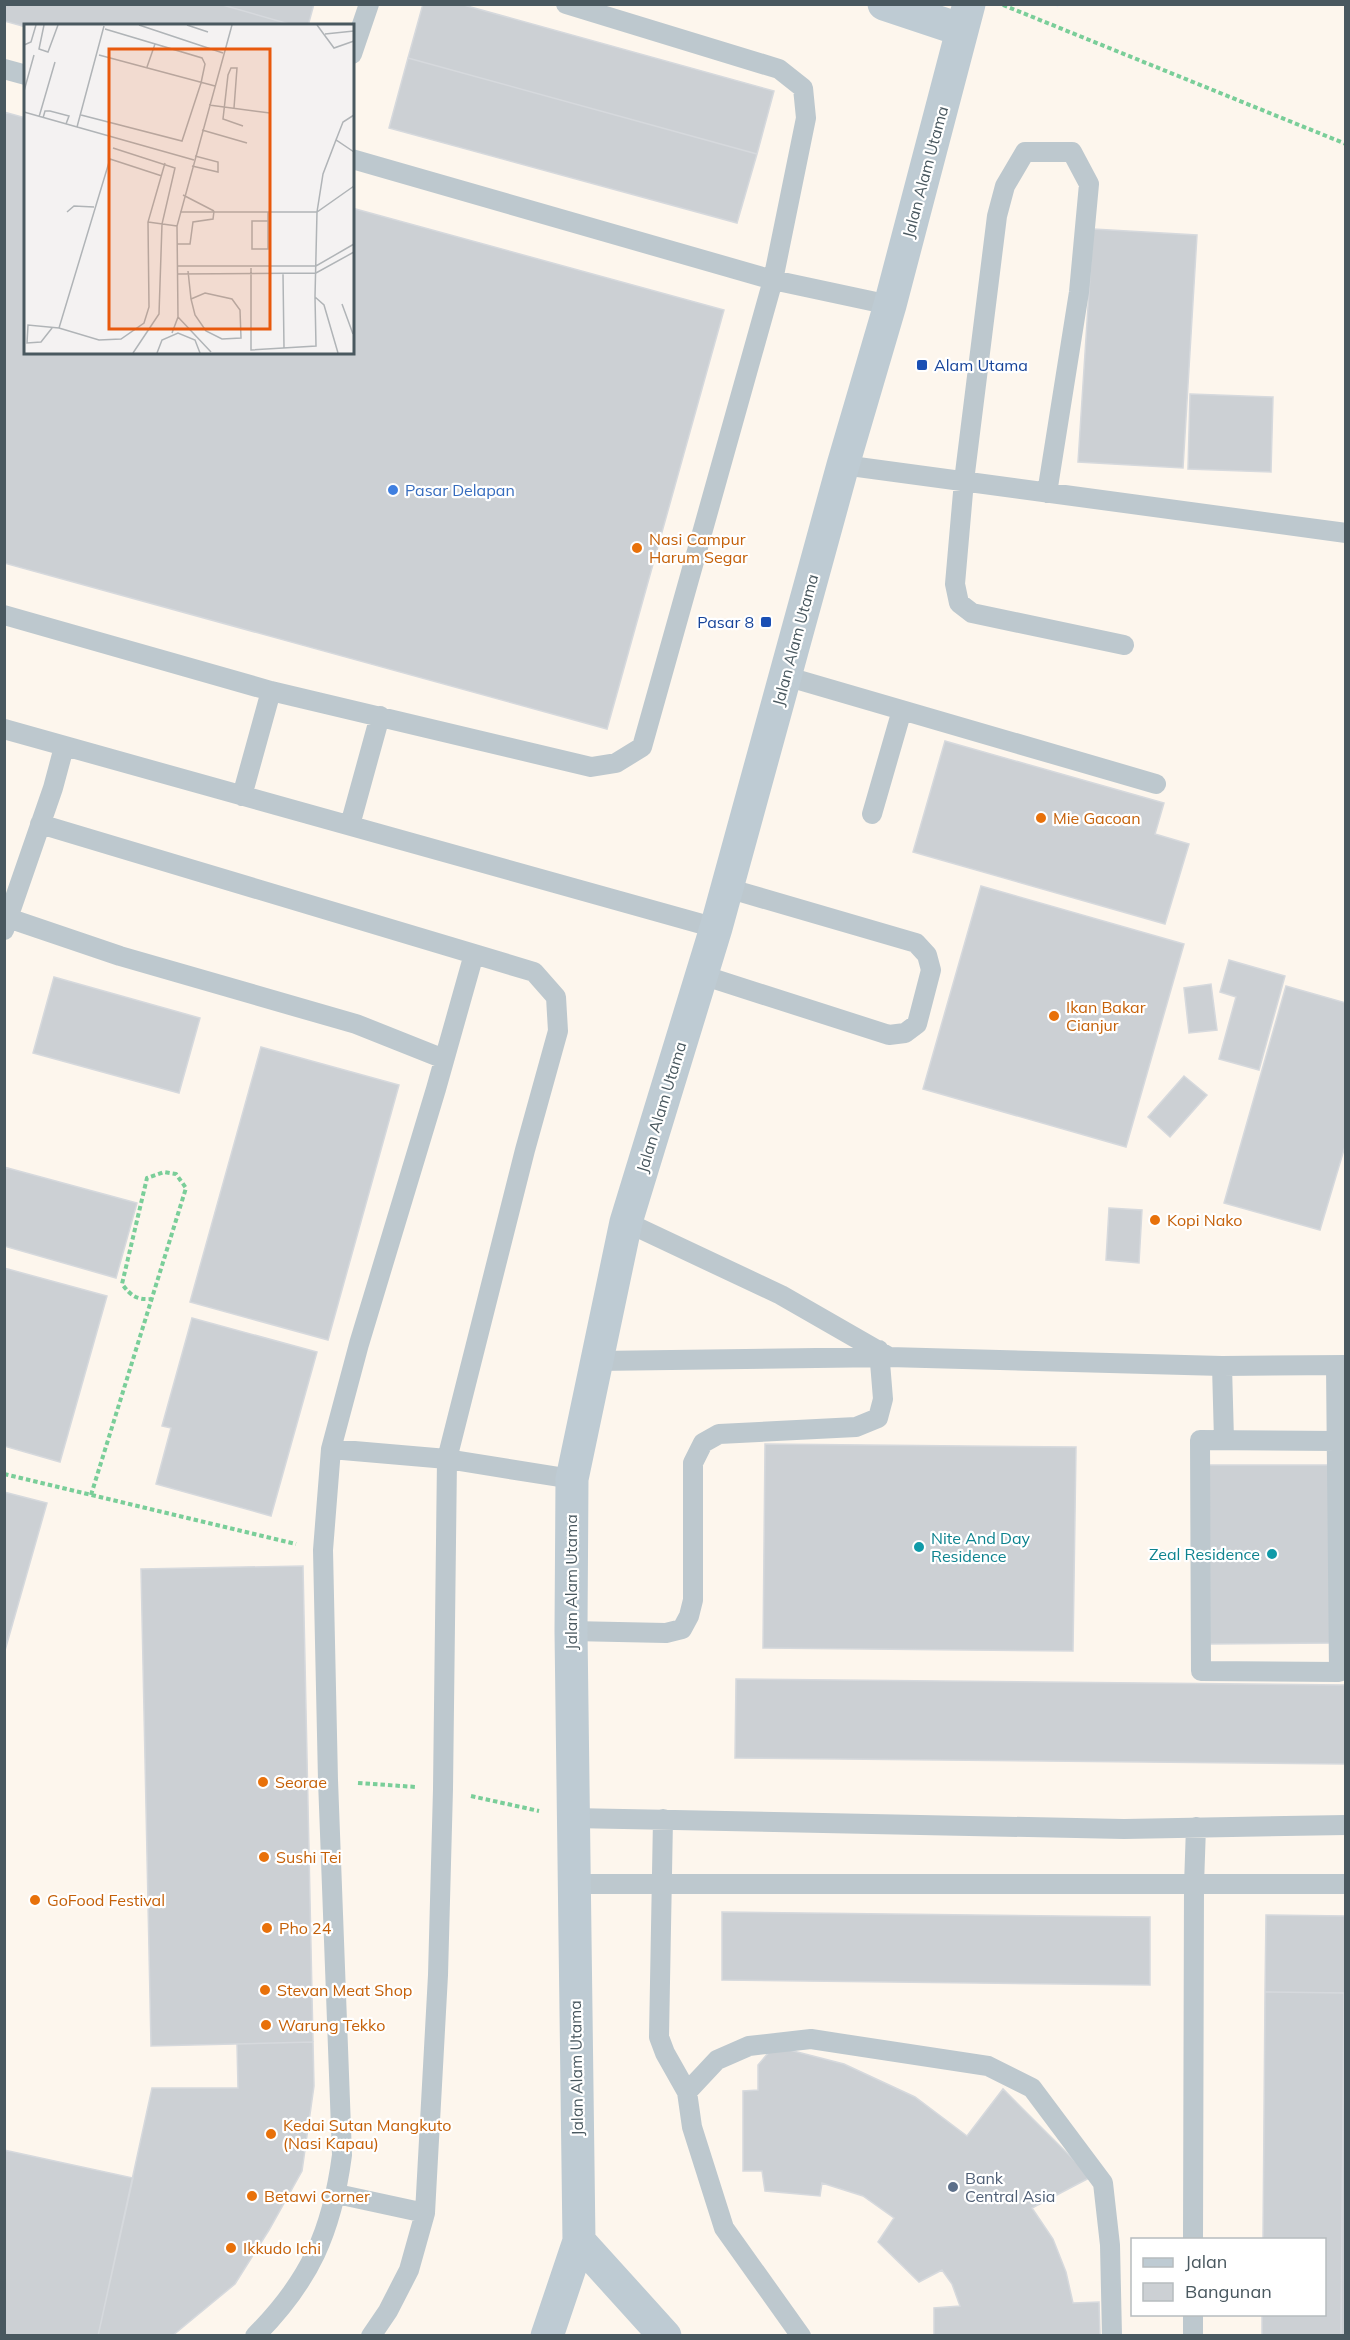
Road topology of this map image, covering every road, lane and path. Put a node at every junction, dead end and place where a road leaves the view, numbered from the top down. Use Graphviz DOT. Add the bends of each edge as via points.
graph roads {
  1 [pos="369,4"];
  2 [pos="566,4"];
  3 [pos="884,4"];
  4 [pos="1002,4"];
  5 [pos="965,17"];
  6 [pos="354,48"];
  7 [pos="4,69"];
  8 [pos="24,74"];
  9 [pos="1346,144"];
  10 [pos="354,160"];
  11 [pos="773,280"];
  12 [pos="890,305"];
  13 [pos="843,465"];
  14 [pos="964,481"];
  15 [pos="1047,493"];
  16 [pos="1346,533"];
  17 [pos="4,615"];
  18 [pos="1124,645"];
  19 [pos="785,676"];
  20 [pos="271,691"];
  21 [pos="902,710"];
  22 [pos="380,716"];
  23 [pos="4,729"];
  24 [pos="64,747"];
  25 [pos="1156,784"];
  26 [pos="242,796"];
  27 [pos="872,814"];
  28 [pos="40,824"];
  29 [pos="350,825"];
  30 [pos="727,888"];
  31 [pos="6,924"];
  32 [pos="716,928"];
  33 [pos="474,954"];
  34 [pos="702,975"];
  35 [pos="444,1059"];
  36 [pos="626,1222"];
  37 [pos="151,1299"];
  38 [pos="883,1355"];
  39 [pos="597,1361"];
  40 [pos="1222,1366"];
  41 [pos="1341,1366"];
  42 [pos="1224,1440"];
  43 [pos="1337,1441"];
  44 [pos="331,1449"];
  45 [pos="447,1459"];
  46 [pos="4,1474"];
  47 [pos="572,1479"];
  48 [pos="91,1495"];
  49 [pos="323,1550"];
  50 [pos="571,1631"];
  51 [pos="328,1780"];
  52 [pos="443,1790"];
  53 [pos="572,1818"];
  54 [pos="663,1820"];
  55 [pos="1346,1824"];
  56 [pos="1196,1827"];
  57 [pos="574,1884"];
  58 [pos="663,1884"];
  59 [pos="1346,1884"];
  60 [pos="1194,1885"];
  61 [pos="687,2092"];
  62 [pos="337,2194"];
  63 [pos="426,2213"];
  64 [pos="1193,2238"];
  65 [pos="579,2241"];
  66 [pos="1193,2316"];
  67 [pos="255,2336"];
  68 [pos="371,2336"];
  69 [pos="547,2336"];
  70 [pos="665,2336"];
  71 [pos="801,2336"];
  72 [pos="1112,2336"];
  73 [pos="1193,2336"];
  1 -- 6 [label="lane"];
  2 -- 11 [label="lane" via="779,69 803,88 806,118"];
  3 -- 5 [label="main road"];
  4 -- 9 [label="path"];
  5 -- 12 [label="main road, Jalan Alam Utama"];
  7 -- 8 [label="lane"];
  10 -- 11 [label="lane"];
  11 -- 12 [label="lane"];
  11 -- 22 [label="lane" via="642,747 616,763 591,767"];
  12 -- 13 [label="main road, Jalan Alam Utama"];
  13 -- 14 [label="lane"];
  13 -- 19 [label="main road, Jalan Alam Utama"];
  14 -- 15 [label="lane"];
  14 -- 15 [label="lane" via="997,216 1005,186 1025,152 1072,152 1089,184 1079,291"];
  14 -- 18 [label="lane" via="955,584 959,603 972,613"];
  15 -- 16 [label="lane"];
  17 -- 20 [label="lane"];
  19 -- 21 [label="lane"];
  19 -- 30 [label="main road, Jalan Alam Utama"];
  20 -- 22 [label="lane"];
  20 -- 26 [label="lane"];
  21 -- 25 [label="lane"];
  21 -- 27 [label="lane"];
  22 -- 29 [label="lane"];
  23 -- 24 [label="lane"];
  24 -- 26 [label="lane"];
  24 -- 28 [label="lane"];
  26 -- 29 [label="lane"];
  28 -- 31 [label="lane"];
  28 -- 33 [label="lane"];
  29 -- 32 [label="lane"];
  30 -- 32 [label="main road, Jalan Alam Utama"];
  30 -- 34 [label="lane" via="916,943 927,955 931,970 917,1024 905,1033 889,1035"];
  31 -- 35 [label="lane" via="356,1024"];
  32 -- 34 [label="main road, Jalan Alam Utama"];
  33 -- 35 [label="lane"];
  33 -- 45 [label="lane" via="534,972 556,997 558,1031"];
  34 -- 36 [label="main road, Jalan Alam Utama"];
  35 -- 44 [label="lane"];
  36 -- 38 [label="lane" via="781,1295"];
  36 -- 39 [label="main road, Jalan Alam Utama"];
  37 -- 37 [label="path" via="186,1188 176,1174 164,1172 147,1178 123,1284 140,1300"];
  37 -- 48 [label="path"];
  38 -- 39 [label="lane"];
  38 -- 40 [label="lane"];
  38 -- 50 [label="lane" via="883,1399 878,1418 856,1427 719,1434 703,1443 693,1463 693,1600 682,1629 666,1633"];
  39 -- 47 [label="main road, Jalan Alam Utama"];
  40 -- 41 [label="lane"];
  40 -- 42 [label="lane"];
  41 -- 43 [label="lane"];
  42 -- 43 [label="lane"];
  42 -- 43 [label="lane" via="1200,1440 1201,1671 1339,1672"];
  44 -- 45 [label="lane"];
  44 -- 49 [label="lane"];
  45 -- 47 [label="lane"];
  45 -- 52 [label="lane"];
  46 -- 48 [label="path"];
  47 -- 50 [label="main road, Jalan Alam Utama"];
  48 -- 49 [label="path"];
  49 -- 51 [label="lane"];
  50 -- 53 [label="main road, Jalan Alam Utama"];
  51 -- 52 [label="path"];
  51 -- 62 [label="lane" via="342,2155"];
  52 -- 53 [label="path"];
  52 -- 63 [label="lane"];
  53 -- 54 [label="lane"];
  53 -- 57 [label="main road, Jalan Alam Utama"];
  54 -- 56 [label="lane"];
  54 -- 58 [label="lane"];
  55 -- 56 [label="lane"];
  56 -- 60 [label="lane"];
  57 -- 58 [label="lane"];
  57 -- 65 [label="main road, Jalan Alam Utama"];
  58 -- 60 [label="lane"];
  58 -- 61 [label="lane" via="659,2037"];
  59 -- 60 [label="lane"];
  60 -- 64 [label="lane"];
  61 -- 71 [label="lane" via="692,2127 724,2228"];
  61 -- 72 [label="lane" via="717,2060 749,2046 811,2039 988,2066 1032,2088 1103,2183 1110,2245"];
  62 -- 63 [label="lane"];
  62 -- 67 [label="lane" via="315,2257 276,2316"];
  63 -- 68 [label="lane" via="409,2270"];
  65 -- 69 [label="main road, Jalan Alam Utama"];
  65 -- 70 [label="main road"];
  66 -- 73 [label="lane"];
}
